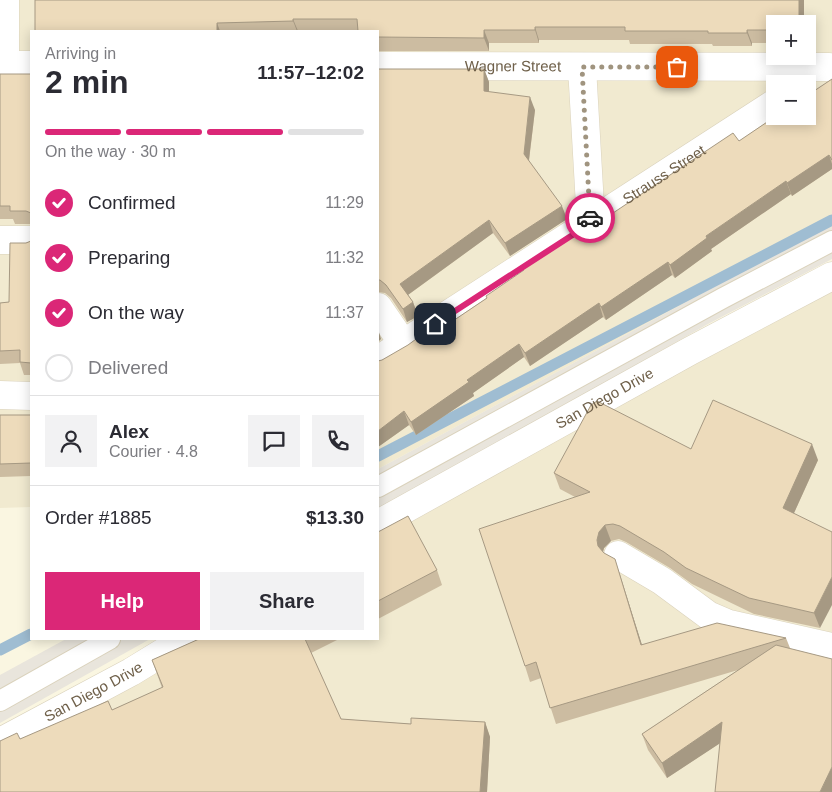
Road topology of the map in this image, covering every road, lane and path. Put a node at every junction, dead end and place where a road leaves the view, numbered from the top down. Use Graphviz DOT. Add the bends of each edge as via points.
graph roads {
  1 [pos="5,0"];
  2 [pos="2,65"];
  3 [pos="30,65"];
  4 [pos="379,66"];
  5 [pos="582,67"];
  6 [pos="831,67"];
  7 [pos="816,76"];
  8 [pos="766,109"];
  9 [pos="591,223"];
  10 [pos="0,240"];
  11 [pos="30,240"];
  12 [pos="832,241"];
  13 [pos="832,276"];
  14 [pos="379,308"];
  15 [pos="404,345"];
  16 [pos="379,359"];
  17 [pos="0,395"];
  18 [pos="30,396"];
  19 [pos="379,486"];
  20 [pos="379,523"];
  21 [pos="618,555"];
  22 [pos="108,640"];
  23 [pos="183,640"];
  24 [pos="832,647"];
  25 [pos="0,702"];
  26 [pos="0,742"];
  1 -- 2 [label="street"];
  2 -- 3 [label="street"];
  4 -- 5 [label="street, Wagner Street"];
  5 -- 6 [label="street, Wagner Street"];
  5 -- 9 [label="street"];
  6 -- 7 [label="street"];
  8 -- 9 [label="street, Strauss Street"];
  9 -- 15 [label="street, Strauss Street"];
  10 -- 11 [label="street"];
  12 -- 19 [label="lane"];
  13 -- 20 [label="street, San Diego Drive"];
  14 -- 15 [label="street"];
  15 -- 16 [label="street, Strauss Street"];
  17 -- 18 [label="street"];
  21 -- 24 [label="street" via="662,581 708,615 729,624"];
  22 -- 25 [label="lane"];
  23 -- 26 [label="street, San Diego Drive" via="131,672"];
}
